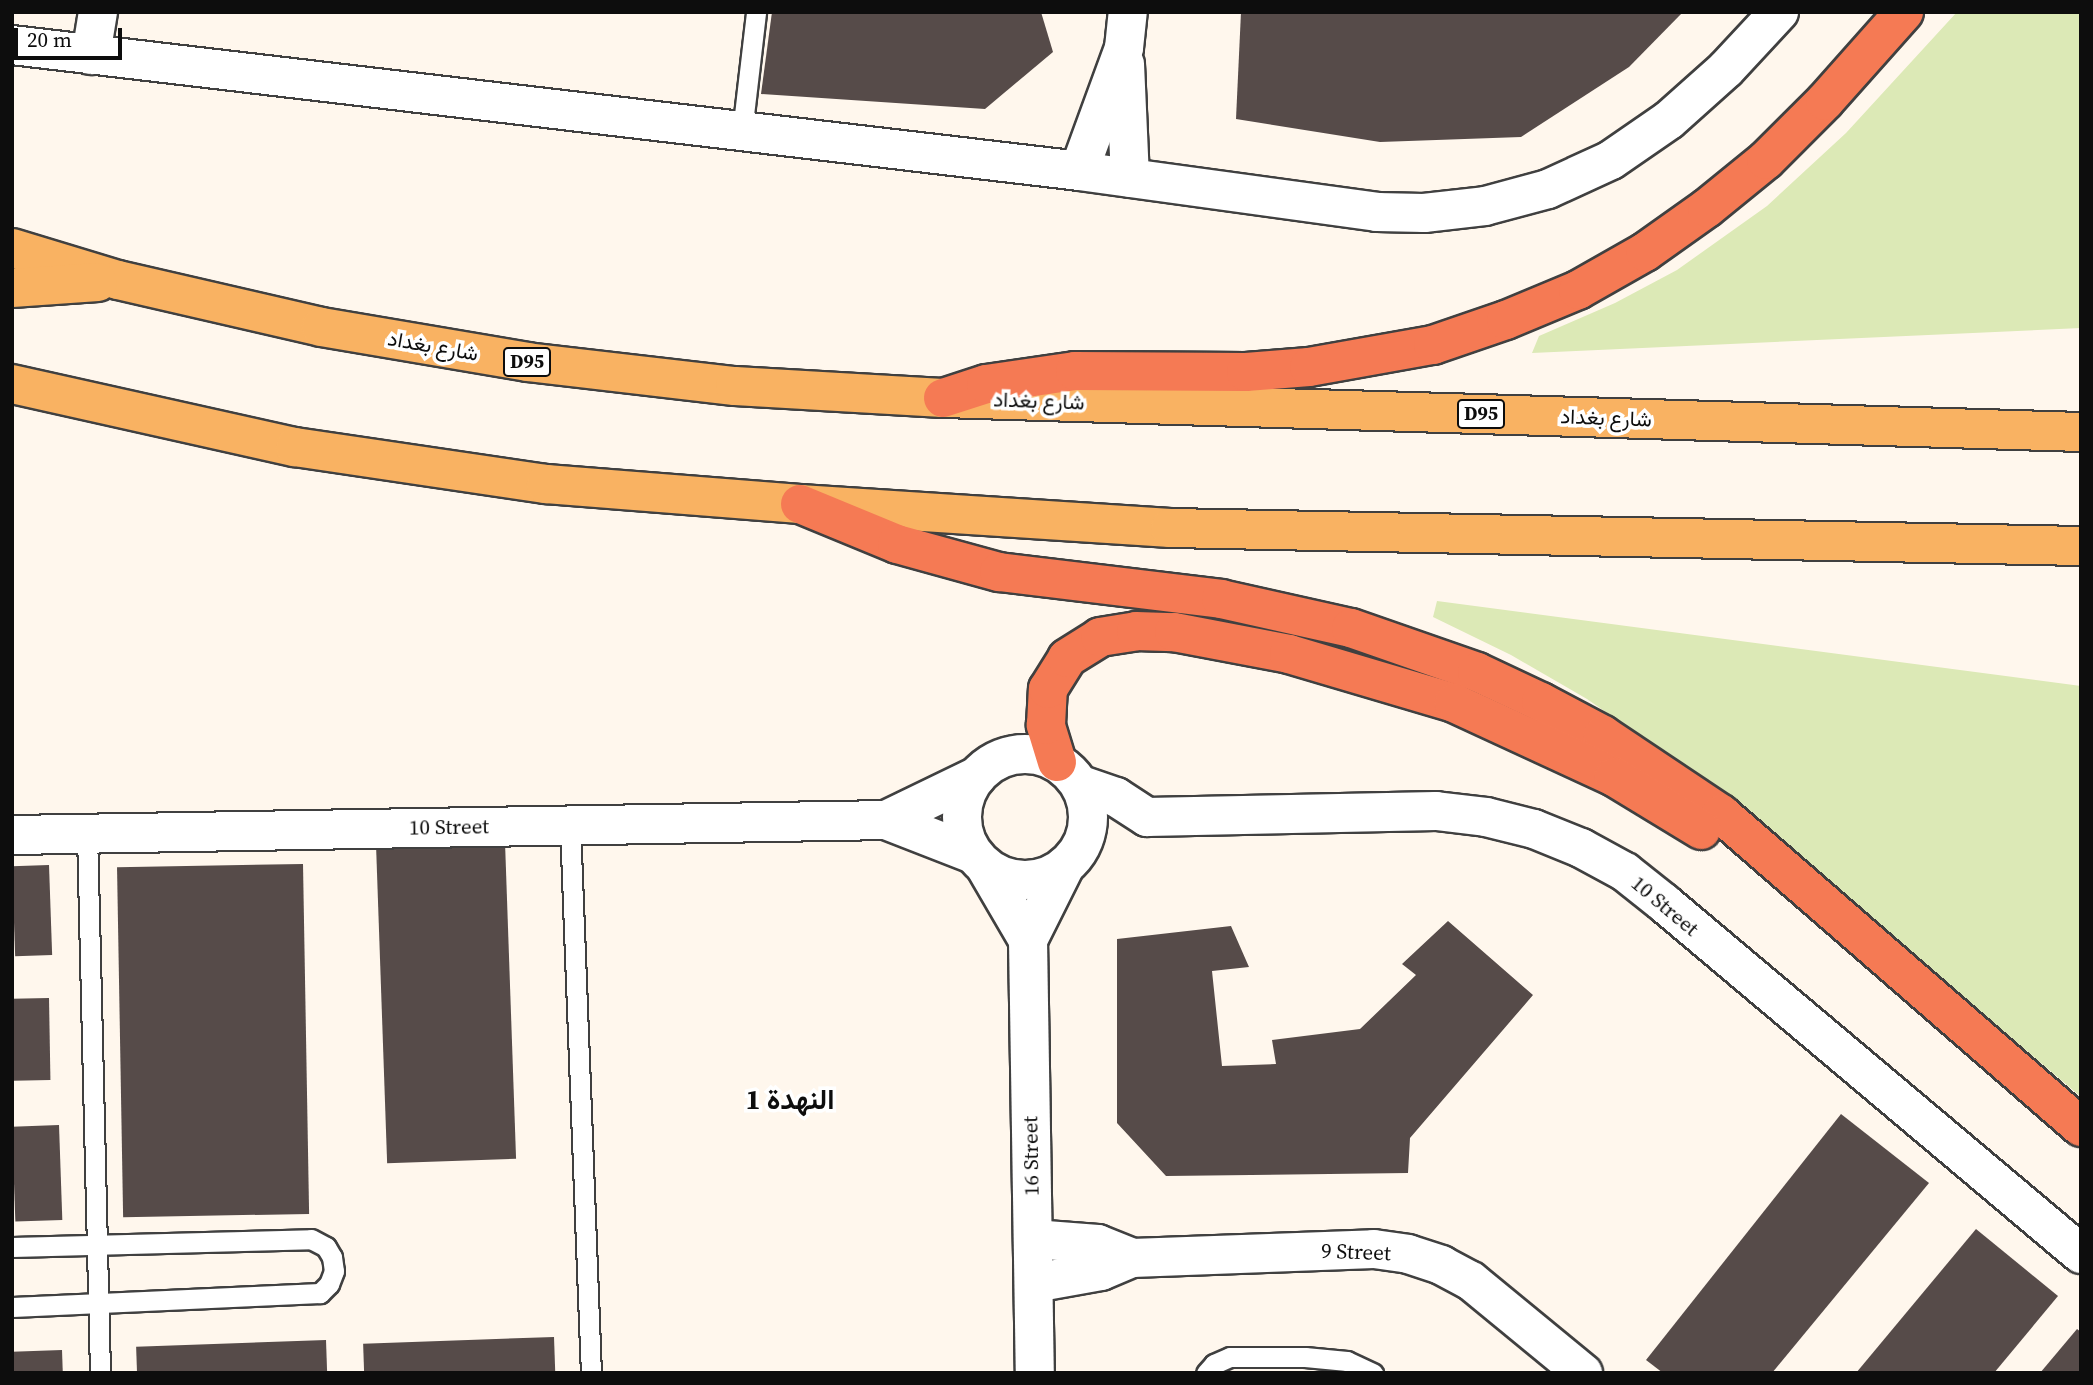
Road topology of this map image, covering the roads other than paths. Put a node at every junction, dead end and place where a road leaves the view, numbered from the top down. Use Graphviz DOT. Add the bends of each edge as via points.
graph roads {
  1 [pos="98,12"];
  2 [pos="746,12"];
  3 [pos="756,12"];
  4 [pos="1779,12"];
  5 [pos="1904,12"];
  6 [pos="1126,30"];
  7 [pos="12,45"];
  8 [pos="91,55"];
  9 [pos="738,132"];
  10 [pos="1079,171"];
  11 [pos="1130,178"];
  12 [pos="12,248"];
  13 [pos="118,280"];
  14 [pos="12,288"];
  15 [pos="12,384"];
  16 [pos="943,398"];
  17 [pos="2081,432"];
  18 [pos="800,505"];
  19 [pos="2081,546"];
  20 [pos="1069,774"];
  21 [pos="977,776"];
  22 [pos="1147,817"];
  23 [pos="886,820"];
  24 [pos="570,825"];
  25 [pos="88,833"];
  26 [pos="12,835"];
  27 [pos="1073,857"];
  28 [pos="980,861"];
  29 [pos="1826,908"];
  30 [pos="1028,940"];
  31 [pos="2081,1127"];
  32 [pos="1033,1239"];
  33 [pos="97,1245"];
  34 [pos="12,1247"];
  35 [pos="2081,1254"];
  36 [pos="1132,1258"];
  37 [pos="1034,1283"];
  38 [pos="99,1304"];
  39 [pos="12,1307"];
  40 [pos="100,1373"];
  41 [pos="592,1373"];
  42 [pos="1035,1373"];
  43 [pos="1206,1373"];
  44 [pos="1373,1373"];
  45 [pos="1583,1373"];
  1 -- 8 [label="street"];
  2 -- 9 [label="lane"];
  3 -- 9 [label="lane"];
  4 -- 11 [label="street" via="1707,86 1611,160 1548,189 1485,206 1424,213 1377,212"];
  5 -- 16 [label="highway" via="1816,111 1707,208 1578,290 1506,320 1433,345 1309,367 1246,372 1064,372 986,384"];
  6 -- 10 [label="street"];
  6 -- 11 [label="street"];
  7 -- 8 [label="street"];
  8 -- 9 [label="street"];
  9 -- 10 [label="street"];
  10 -- 11 [label="street"];
  12 -- 13 [label="main road, شارع بغداد / D95"];
  13 -- 14 [label="main road"];
  13 -- 16 [label="main road, شارع بغداد / D95" via="321,327 527,362 735,386"];
  15 -- 18 [label="main road" via="295,447 546,484"];
  16 -- 17 [label="main road, شارع بغداد / D95"];
  18 -- 19 [label="main road" via="1196,529"];
  18 -- 29 [label="highway" via="947,560 1050,580 1287,611 1477,672 1604,735 1664,773 1721,814"];
  20 -- 21 [label="street" via="1041,755 1006,756"];
  20 -- 22 [label="street"];
  20 -- 27 [label="street" via="1090,816"];
  20 -- 29 [label="highway" via="1046,725 1048,689 1067,658 1100,637 1136,631 1217,638 1289,654 1454,703 1614,777"];
  21 -- 23 [label="street"];
  21 -- 28 [label="street" via="967,790 962,823"];
  22 -- 27 [label="street"];
  22 -- 35 [label="street, 10 Street" via="1436,811 1522,826 1581,848 1625,872 1664,903"];
  23 -- 24 [label="street, 10 Street"];
  23 -- 28 [label="street"];
  24 -- 25 [label="street, 10 Street"];
  24 -- 41 [label="lane"];
  25 -- 26 [label="street, 10 Street"];
  25 -- 33 [label="lane"];
  27 -- 28 [label="street" via="1054,874 1026,881 1012,880"];
  27 -- 30 [label="street"];
  28 -- 30 [label="street"];
  29 -- 31 [label="highway"];
  30 -- 32 [label="street, 16 Street"];
  32 -- 36 [label="street" via="1098,1244"];
  32 -- 37 [label="street, 16 Street"];
  33 -- 34 [label="lane"];
  33 -- 38 [label="lane"];
  33 -- 38 [label="lane" via="311,1239 326,1247 334,1271 320,1293"];
  36 -- 37 [label="street" via="1101,1271"];
  36 -- 45 [label="street, 9 Street" via="1340,1249 1408,1254 1471,1281"];
  37 -- 42 [label="street, 16 Street"];
  38 -- 39 [label="lane"];
  38 -- 40 [label="lane"];
  43 -- 44 [label="lane" via="1230,1357 1305,1357 1347,1361"];
}
